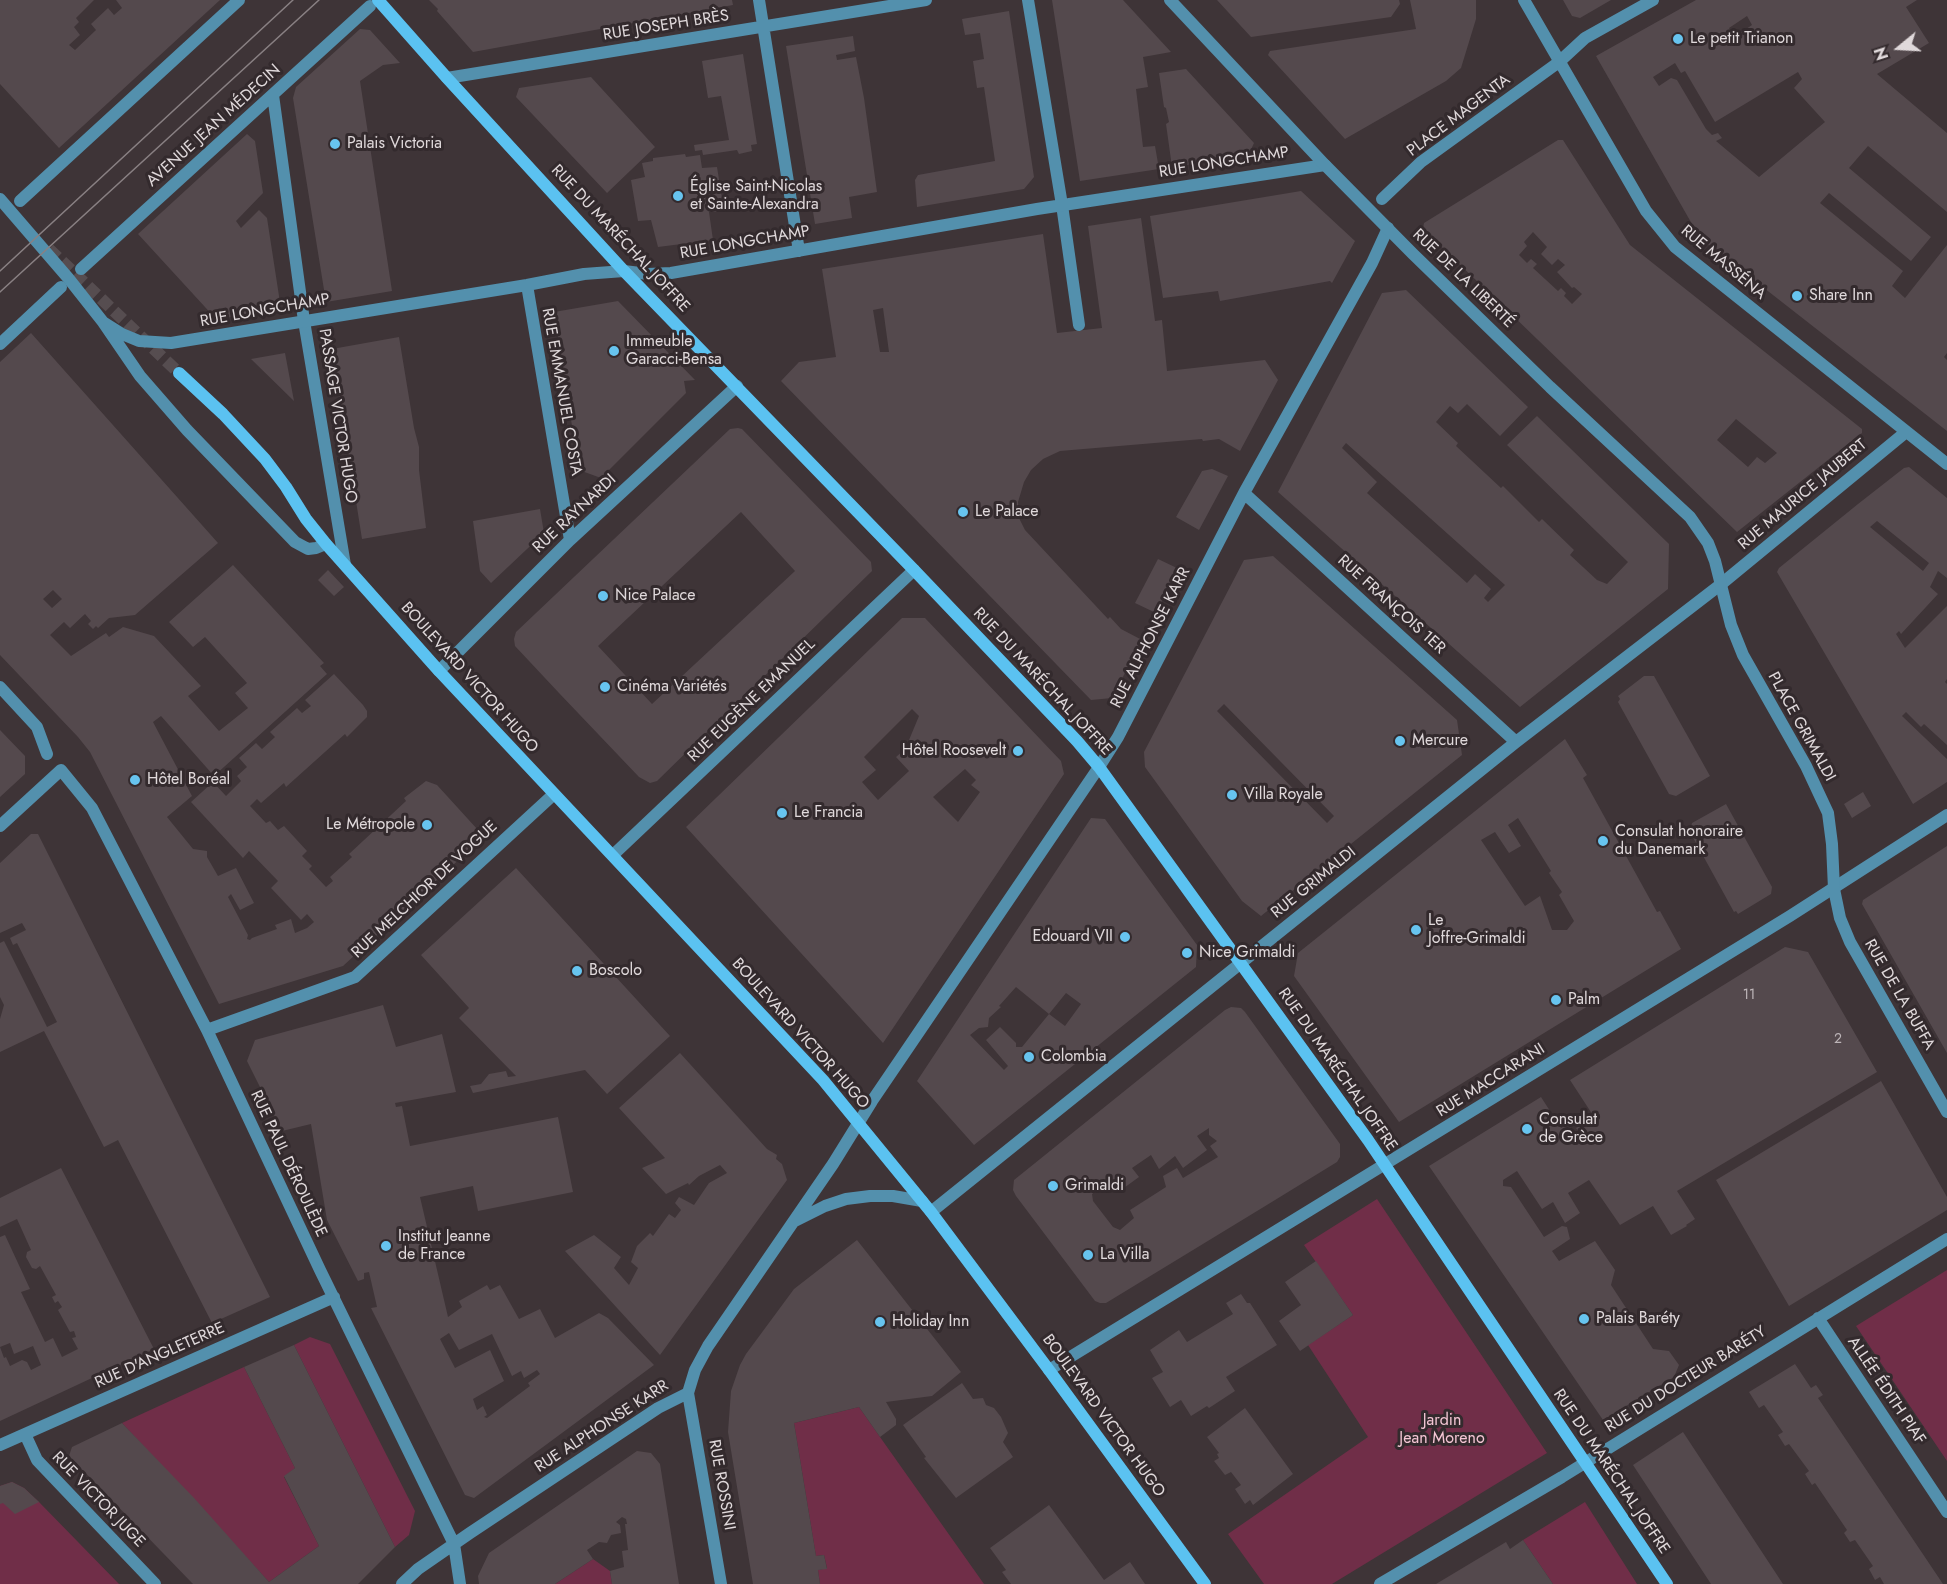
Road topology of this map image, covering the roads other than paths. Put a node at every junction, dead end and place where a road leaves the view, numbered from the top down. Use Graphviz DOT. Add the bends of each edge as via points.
graph roads {
  1 [pos="239,0"];
  2 [pos="759,0"];
  3 [pos="926,0"];
  4 [pos="1028,0"];
  5 [pos="1170,0"];
  6 [pos="1524,0"];
  7 [pos="1653,0"];
  8 [pos="374,3"];
  9 [pos="764,27"];
  10 [pos="1559,63"];
  11 [pos="447,78"];
  12 [pos="273,95"];
  13 [pos="1325,165"];
  14 [pos="0,199"];
  15 [pos="1382,199"];
  16 [pos="20,201"];
  17 [pos="1062,205"];
  18 [pos="1388,228"];
  19 [pos="799,251"];
  20 [pos="81,269"];
  21 [pos="624,271"];
  22 [pos="65,283"];
  23 [pos="527,285"];
  24 [pos="304,321"];
  25 [pos="103,322"];
  26 [pos="1079,325"];
  27 [pos="0,344"];
  28 [pos="179,373"];
  29 [pos="737,386"];
  30 [pos="1906,432"];
  31 [pos="1947,464"];
  32 [pos="1244,493"];
  33 [pos="570,540"];
  34 [pos="326,544"];
  35 [pos="345,565"];
  36 [pos="914,570"];
  37 [pos="1720,585"];
  38 [pos="439,671"];
  39 [pos="0,687"];
  40 [pos="1516,742"];
  41 [pos="47,754"];
  42 [pos="1100,767"];
  43 [pos="554,794"];
  44 [pos="1947,815"];
  45 [pos="0,826"];
  46 [pos="613,855"];
  47 [pos="1834,889"];
  48 [pos="1241,963"];
  49 [pos="207,1030"];
  50 [pos="1947,1113"];
  51 [pos="858,1124"];
  52 [pos="1384,1165"];
  53 [pos="922,1201"];
  54 [pos="931,1212"];
  55 [pos="792,1223"];
  56 [pos="1947,1239"];
  57 [pos="334,1297"];
  58 [pos="1818,1318"];
  59 [pos="1049,1370"];
  60 [pos="688,1393"];
  61 [pos="25,1434"];
  62 [pos="0,1445"];
  63 [pos="1585,1463"];
  64 [pos="1947,1512"];
  65 [pos="454,1544"];
  66 [pos="154,1584"];
  67 [pos="402,1584"];
  68 [pos="460,1584"];
  69 [pos="721,1584"];
  70 [pos="1205,1584"];
  71 [pos="1380,1584"];
  72 [pos="1667,1584"];
  1 -- 16 [label="street"];
  2 -- 9 [label="street"];
  3 -- 9 [label="street, RUE JOSEPH BRÈS"];
  4 -- 17 [label="street"];
  5 -- 13 [label="street, RUE DE LA LIBERTÉ"];
  6 -- 10 [label="street, RUE MASSÉNA"];
  7 -- 10 [label="street, PLACE MAGENTA" via="1585,38"];
  8 -- 11 [label="main road, RUE DU MARÉCHAL JOFFRE"];
  8 -- 12 [label="street, AVENUE JEAN MÉDECIN"];
  9 -- 11 [label="street, RUE JOSEPH BRÈS"];
  9 -- 19 [label="street"];
  10 -- 15 [label="street, PLACE MAGENTA" via="1421,162"];
  10 -- 30 [label="street, RUE MASSÉNA" via="1646,211 1675,247"];
  11 -- 21 [label="main road, RUE DU MARÉCHAL JOFFRE"];
  12 -- 20 [label="street, AVENUE JEAN MÉDECIN"];
  12 -- 24 [label="street, PASSAGE VICTOR HUGO"];
  13 -- 17 [label="street, RUE LONGCHAMP"];
  13 -- 18 [label="street, RUE DE LA LIBERTÉ"];
  14 -- 22 [label="street"];
  17 -- 19 [label="street, RUE LONGCHAMP"];
  17 -- 26 [label="street"];
  18 -- 32 [label="street, RUE ALPHONSE KARR"];
  18 -- 37 [label="street, RUE DE LA LIBERTÉ" via="1690,517 1708,543"];
  19 -- 21 [label="street, RUE LONGCHAMP" via="671,273"];
  21 -- 23 [label="street, RUE LONGCHAMP"];
  21 -- 29 [label="main road, RUE DU MARÉCHAL JOFFRE"];
  22 -- 25 [label="street"];
  22 -- 27 [label="street"];
  23 -- 24 [label="street, RUE LONGCHAMP"];
  23 -- 33 [label="street, RUE EMMANUEL COSTA"];
  24 -- 25 [label="street, RUE LONGCHAMP" via="171,343 140,341"];
  24 -- 35 [label="street, PASSAGE VICTOR HUGO"];
  25 -- 34 [label="street" via="148,385 187,430 295,542 308,549"];
  28 -- 34 [label="main road, BOULEVARD VICTOR HUGO" via="265,459"];
  29 -- 33 [label="street, RUE RAYNARDI"];
  29 -- 36 [label="main road, RUE DU MARÉCHAL JOFFRE"];
  30 -- 31 [label="street, RUE MASSÉNA"];
  30 -- 37 [label="street, RUE MAURICE JAUBERT"];
  32 -- 40 [label="street, RUE FRANÇOIS 1ER"];
  32 -- 42 [label="street, RUE ALPHONSE KARR"];
  33 -- 38 [label="street, RUE RAYNARDI"];
  34 -- 35 [label="main road, BOULEVARD VICTOR HUGO"];
  35 -- 38 [label="main road, BOULEVARD VICTOR HUGO"];
  36 -- 42 [label="main road, RUE DU MARÉCHAL JOFFRE"];
  36 -- 46 [label="street, RUE EUGÈNE EMANUEL"];
  37 -- 40 [label="street, RUE GRIMALDI"];
  37 -- 47 [label="street, PLACE GRIMALDI" via="1743,655 1828,813"];
  38 -- 43 [label="main road, BOULEVARD VICTOR HUGO"];
  39 -- 41 [label="street" via="37,727"];
  40 -- 48 [label="street, RUE GRIMALDI"];
  42 -- 48 [label="main road, RUE DU MARÉCHAL JOFFRE"];
  42 -- 51 [label="street, RUE ALPHONSE KARR"];
  43 -- 46 [label="main road, BOULEVARD VICTOR HUGO"];
  43 -- 49 [label="street, RUE MELCHIOR DE VOGUE" via="355,977"];
  44 -- 47 [label="street, RUE MACCARANI"];
  45 -- 49 [label="street, RUE PAUL DÉROULÈDE" via="61,770 92,808"];
  46 -- 51 [label="main road, BOULEVARD VICTOR HUGO" via="823,1080"];
  47 -- 50 [label="street, RUE DE LA BUFFA" via="1850,942"];
  47 -- 52 [label="street, RUE MACCARANI"];
  48 -- 52 [label="main road, RUE DU MARÉCHAL JOFFRE"];
  48 -- 54 [label="street, RUE GRIMALDI"];
  49 -- 57 [label="street, RUE PAUL DÉROULÈDE"];
  51 -- 53 [label="main road, BOULEVARD VICTOR HUGO"];
  51 -- 55 [label="street, RUE ALPHONSE KARR"];
  52 -- 59 [label="street, RUE MACCARANI"];
  52 -- 63 [label="main road, RUE DU MARÉCHAL JOFFRE"];
  53 -- 54 [label="main road, BOULEVARD VICTOR HUGO"];
  53 -- 55 [label="street, RUE ALPHONSE KARR" via="893,1196 846,1199"];
  54 -- 59 [label="main road, BOULEVARD VICTOR HUGO"];
  55 -- 60 [label="street, RUE ALPHONSE KARR" via="708,1346"];
  56 -- 58 [label="street, RUE DU DOCTEUR BARÉTY"];
  57 -- 61 [label="street, RUE D'ANGLETERRE"];
  57 -- 65 [label="street, RUE PAUL DÉROULÈDE"];
  58 -- 63 [label="street, RUE DU DOCTEUR BARÉTY"];
  58 -- 64 [label="street, ALLÉE ÉDITH PIAF"];
  59 -- 70 [label="main road, BOULEVARD VICTOR HUGO"];
  60 -- 65 [label="street, RUE ALPHONSE KARR" via="658,1408"];
  60 -- 69 [label="street, RUE ROSSINI"];
  61 -- 62 [label="street, RUE D'ANGLETERRE"];
  61 -- 66 [label="street, RUE VICTOR JUGE" via="37,1460"];
  63 -- 71 [label="street, RUE DU DOCTEUR BARÉTY"];
  63 -- 72 [label="main road, RUE DU MARÉCHAL JOFFRE"];
  65 -- 67 [label="street, RUE ALPHONSE KARR"];
  65 -- 68 [label="street, RUE PAUL DÉROULÈDE"];
}
